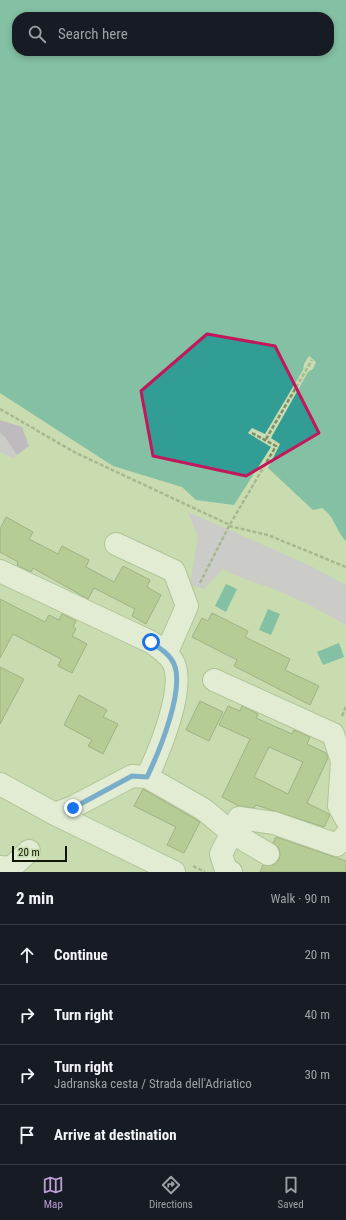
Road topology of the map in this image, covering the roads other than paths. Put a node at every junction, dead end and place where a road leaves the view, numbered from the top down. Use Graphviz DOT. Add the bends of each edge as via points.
graph roads {
  1 [pos="116,544"];
  2 [pos="0,571"];
  3 [pos="166,654"];
  4 [pos="214,680"];
  5 [pos="344,762"];
  6 [pos="152,780"];
  7 [pos="0,784"];
  8 [pos="55,814"];
  9 [pos="346,819"];
  10 [pos="231,832"];
  11 [pos="346,835"];
  12 [pos="29,851"];
  13 [pos="268,854"];
  14 [pos="0,867"];
  15 [pos="174,872"];
  16 [pos="231,872"];
  1 -- 3 [label="main road" via="174,571 187,606"];
  2 -- 3 [label="main road" via="151,642"];
  3 -- 6 [label="main road" via="174,663 175,700"];
  4 -- 5 [label="main road" via="333,734"];
  5 -- 9 [label="main road" via="339,806"];
  6 -- 8 [label="main road" via="132,776 73,808"];
  6 -- 10 [label="main road" via="203,810"];
  7 -- 8 [label="main road"];
  8 -- 15 [label="main road"];
  10 -- 11 [label="main road" via="239,818 274,823 337,845"];
  10 -- 13 [label="main road"];
  10 -- 16 [label="main road" via="221,854 226,870"];
  12 -- 14 [label="main road" via="11,868"];
}
